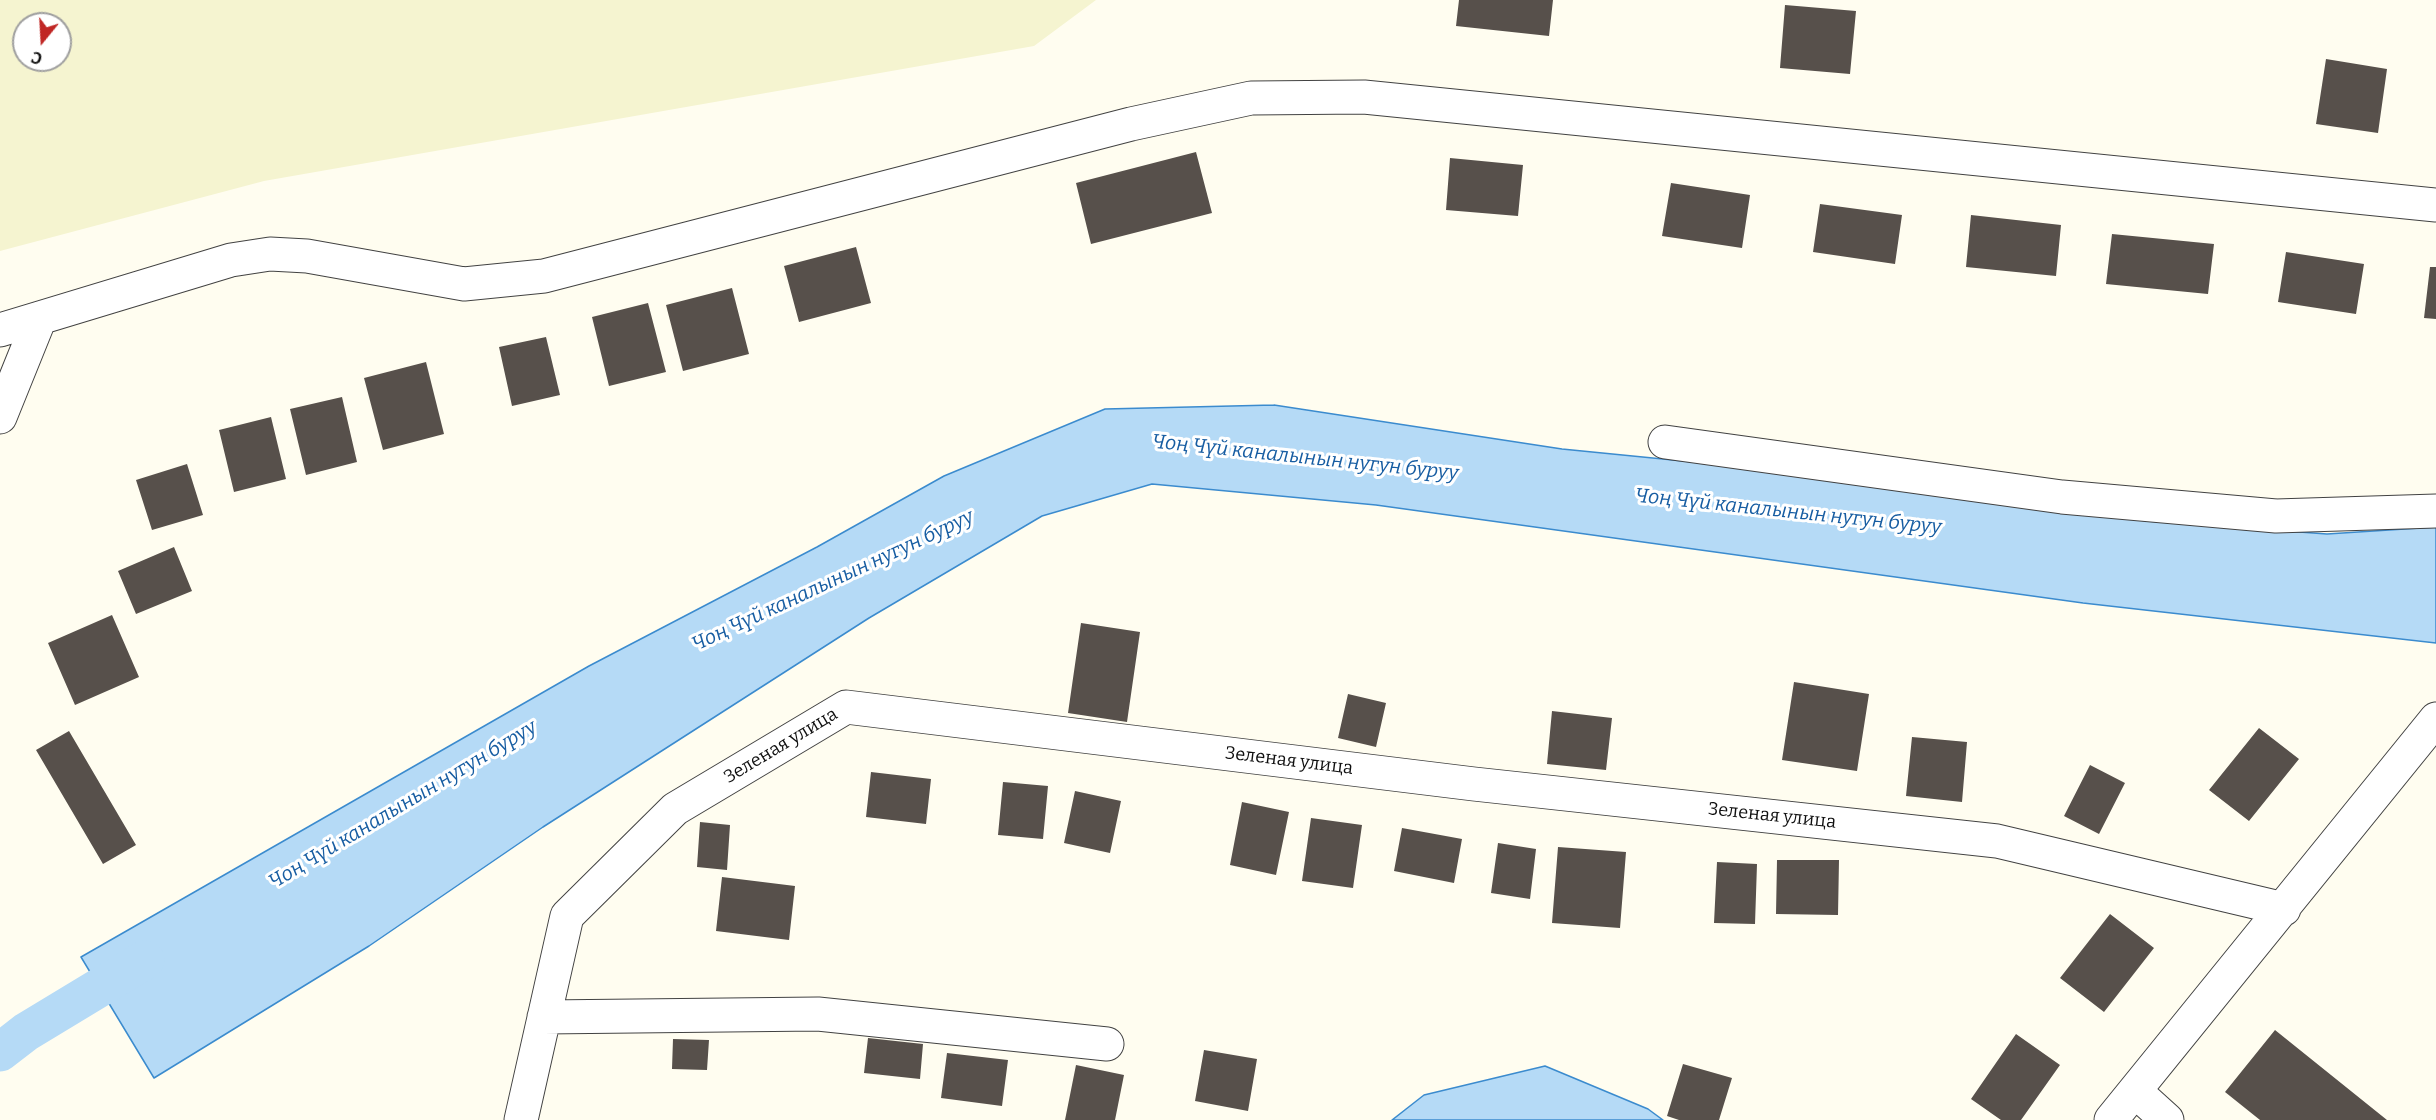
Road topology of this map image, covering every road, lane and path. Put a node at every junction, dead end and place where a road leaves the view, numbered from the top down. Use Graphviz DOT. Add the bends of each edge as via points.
graph roads {
  1 [pos="2436,205"];
  2 [pos="40,318"];
  3 [pos="0,330"];
  4 [pos="0,417"];
  5 [pos="1665,442"];
  6 [pos="2436,511"];
  7 [pos="2436,719"];
  8 [pos="2284,909"];
  9 [pos="544,1017"];
  10 [pos="1107,1044"];
  11 [pos="2135,1091"];
  12 [pos="521,1120"];
  13 [pos="2111,1120"];
  14 [pos="2167,1120"];
  1 -- 2 [label="street" via="1364,97 1251,98 1131,124 544,276 464,284 307,256 270,254 231,260"];
  2 -- 3 [label="street"];
  2 -- 4 [label="street"];
  5 -- 6 [label="street" via="2062,497 2276,516"];
  7 -- 8 [label="street"];
  8 -- 9 [label="street, Зеленая улица" via="1997,841 1474,784 846,707 675,809 567,916"];
  8 -- 11 [label="street"];
  9 -- 10 [label="street" via="818,1014"];
  9 -- 12 [label="street, Зеленая улица"];
  11 -- 13 [label="street"];
  11 -- 14 [label="street"];
}
